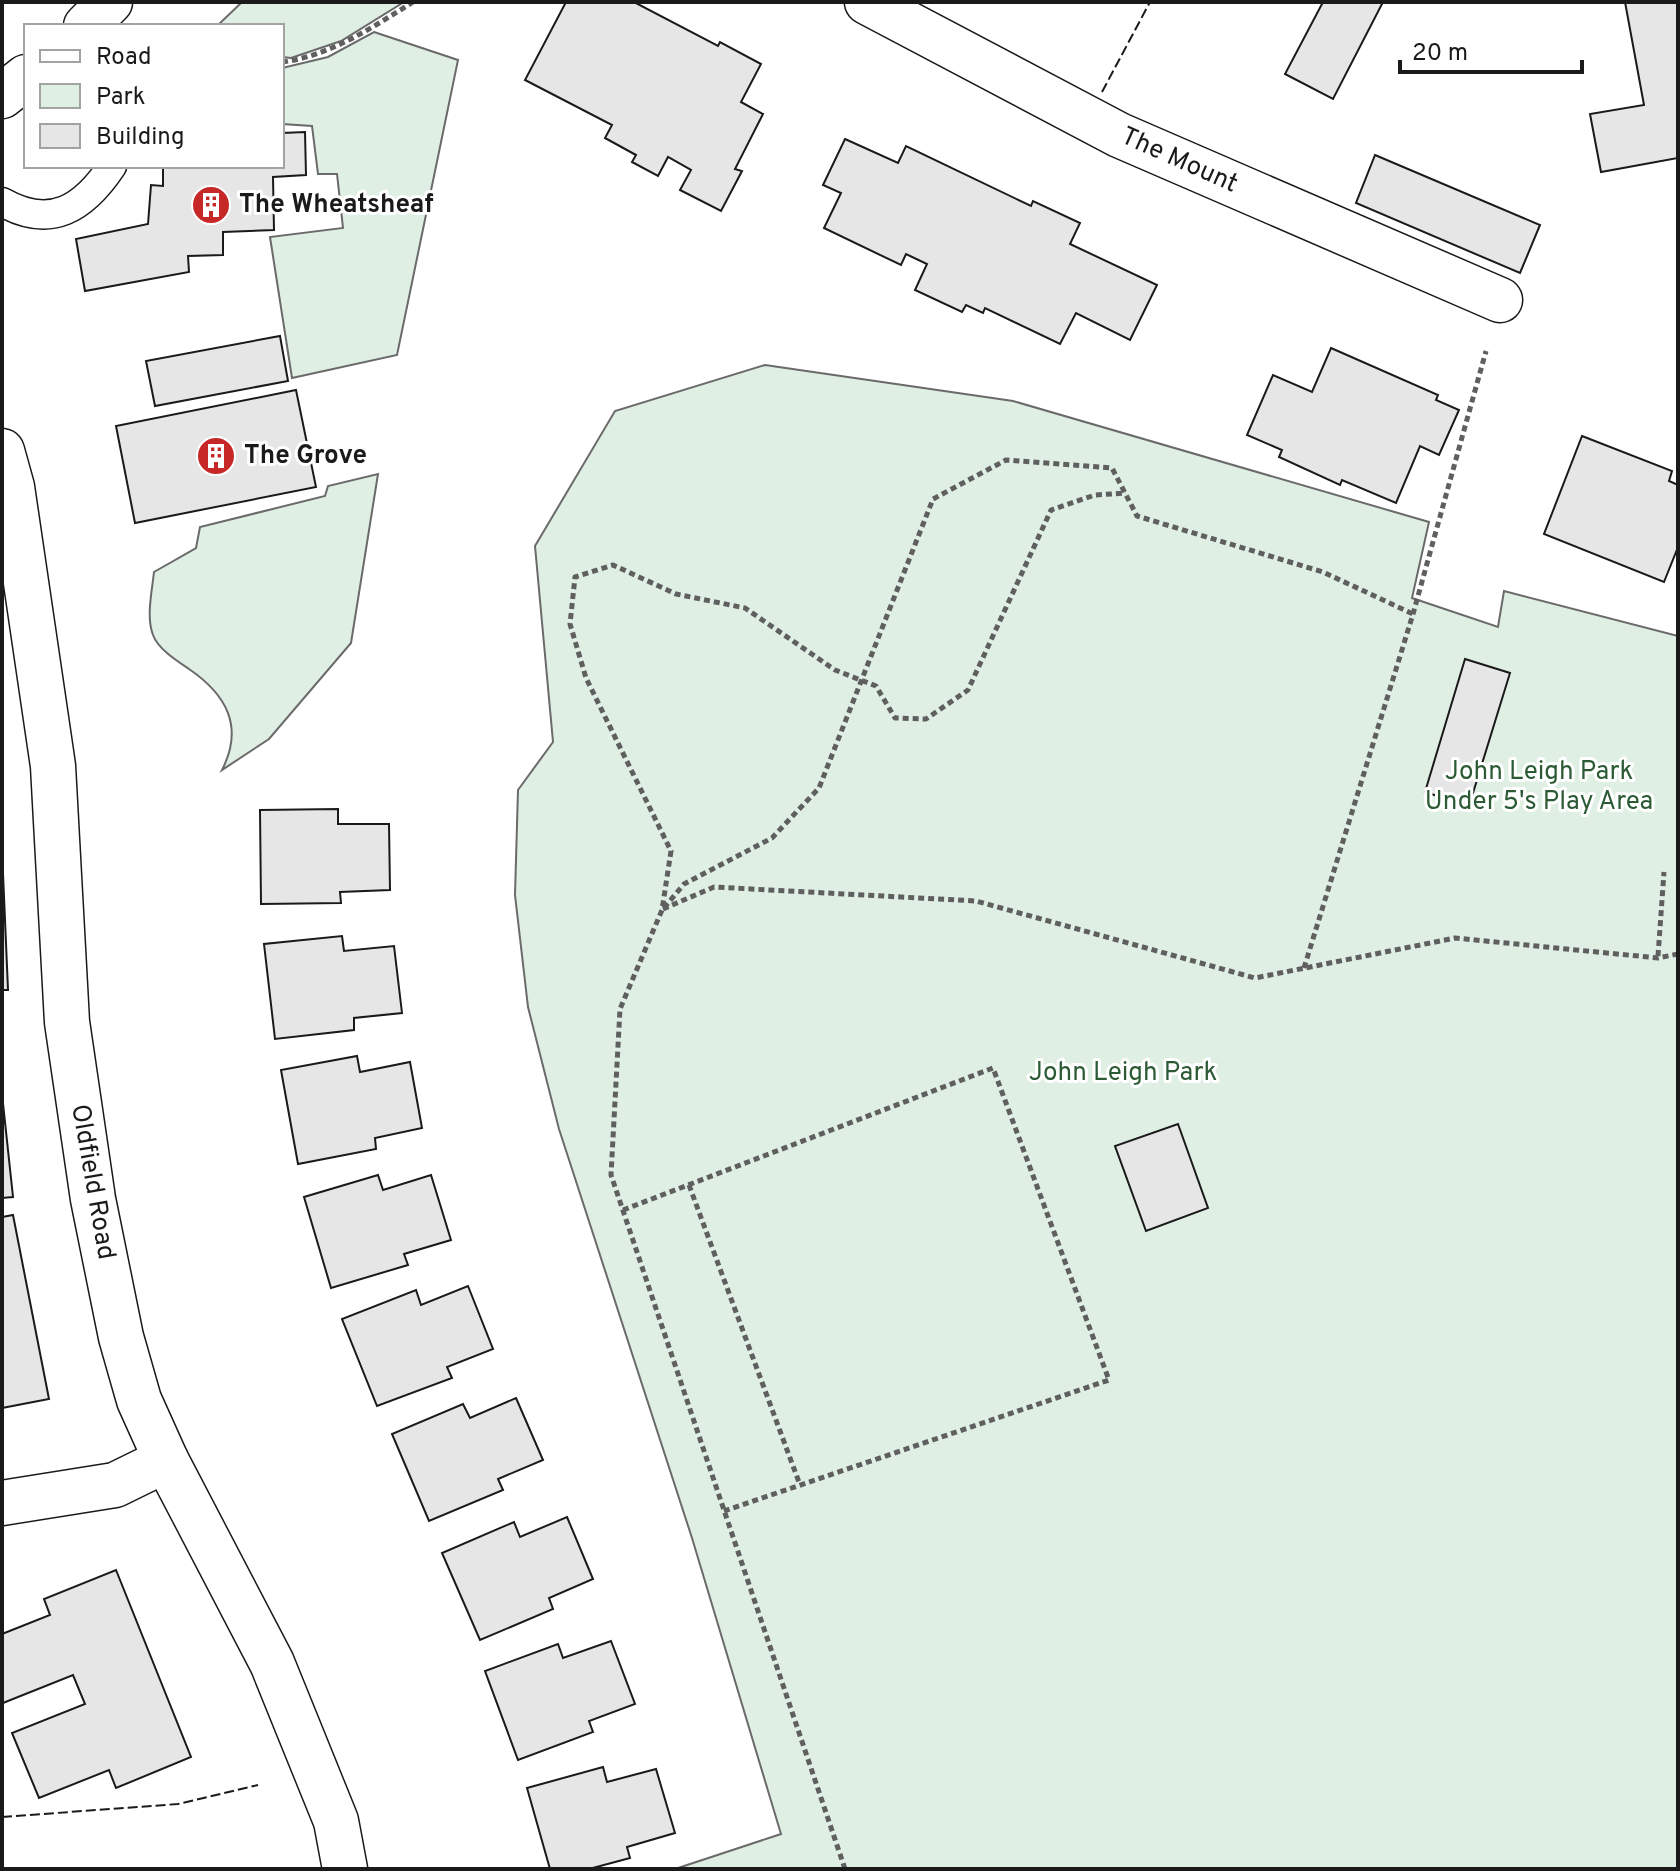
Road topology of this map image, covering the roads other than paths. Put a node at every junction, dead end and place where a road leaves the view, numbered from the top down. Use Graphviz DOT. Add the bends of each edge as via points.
graph roads {
  1 [pos="110,2"];
  2 [pos="867,2"];
  3 [pos="88,24"];
  4 [pos="24,79"];
  5 [pos="2,96"];
  6 [pos="111,168"];
  7 [pos="2,202"];
  8 [pos="1500,300"];
  9 [pos="2,451"];
  10 [pos="166,1460"];
  11 [pos="2,1503"];
  12 [pos="345,1869"];
  1 -- 3 [label="main road"];
  2 -- 8 [label="main road, The Mount" via="1119,135"];
  4 -- 5 [label="main road"];
  6 -- 7 [label="lane" via="94,193 70,210 32,215"];
  9 -- 10 [label="main road, Oldfield Road" via="12,487 53,766 67,1022 93,1199 121,1337 139,1400"];
  10 -- 11 [label="main road" via="115,1485"];
  10 -- 12 [label="main road, Oldfield Road" via="272,1663 336,1821"];
}
